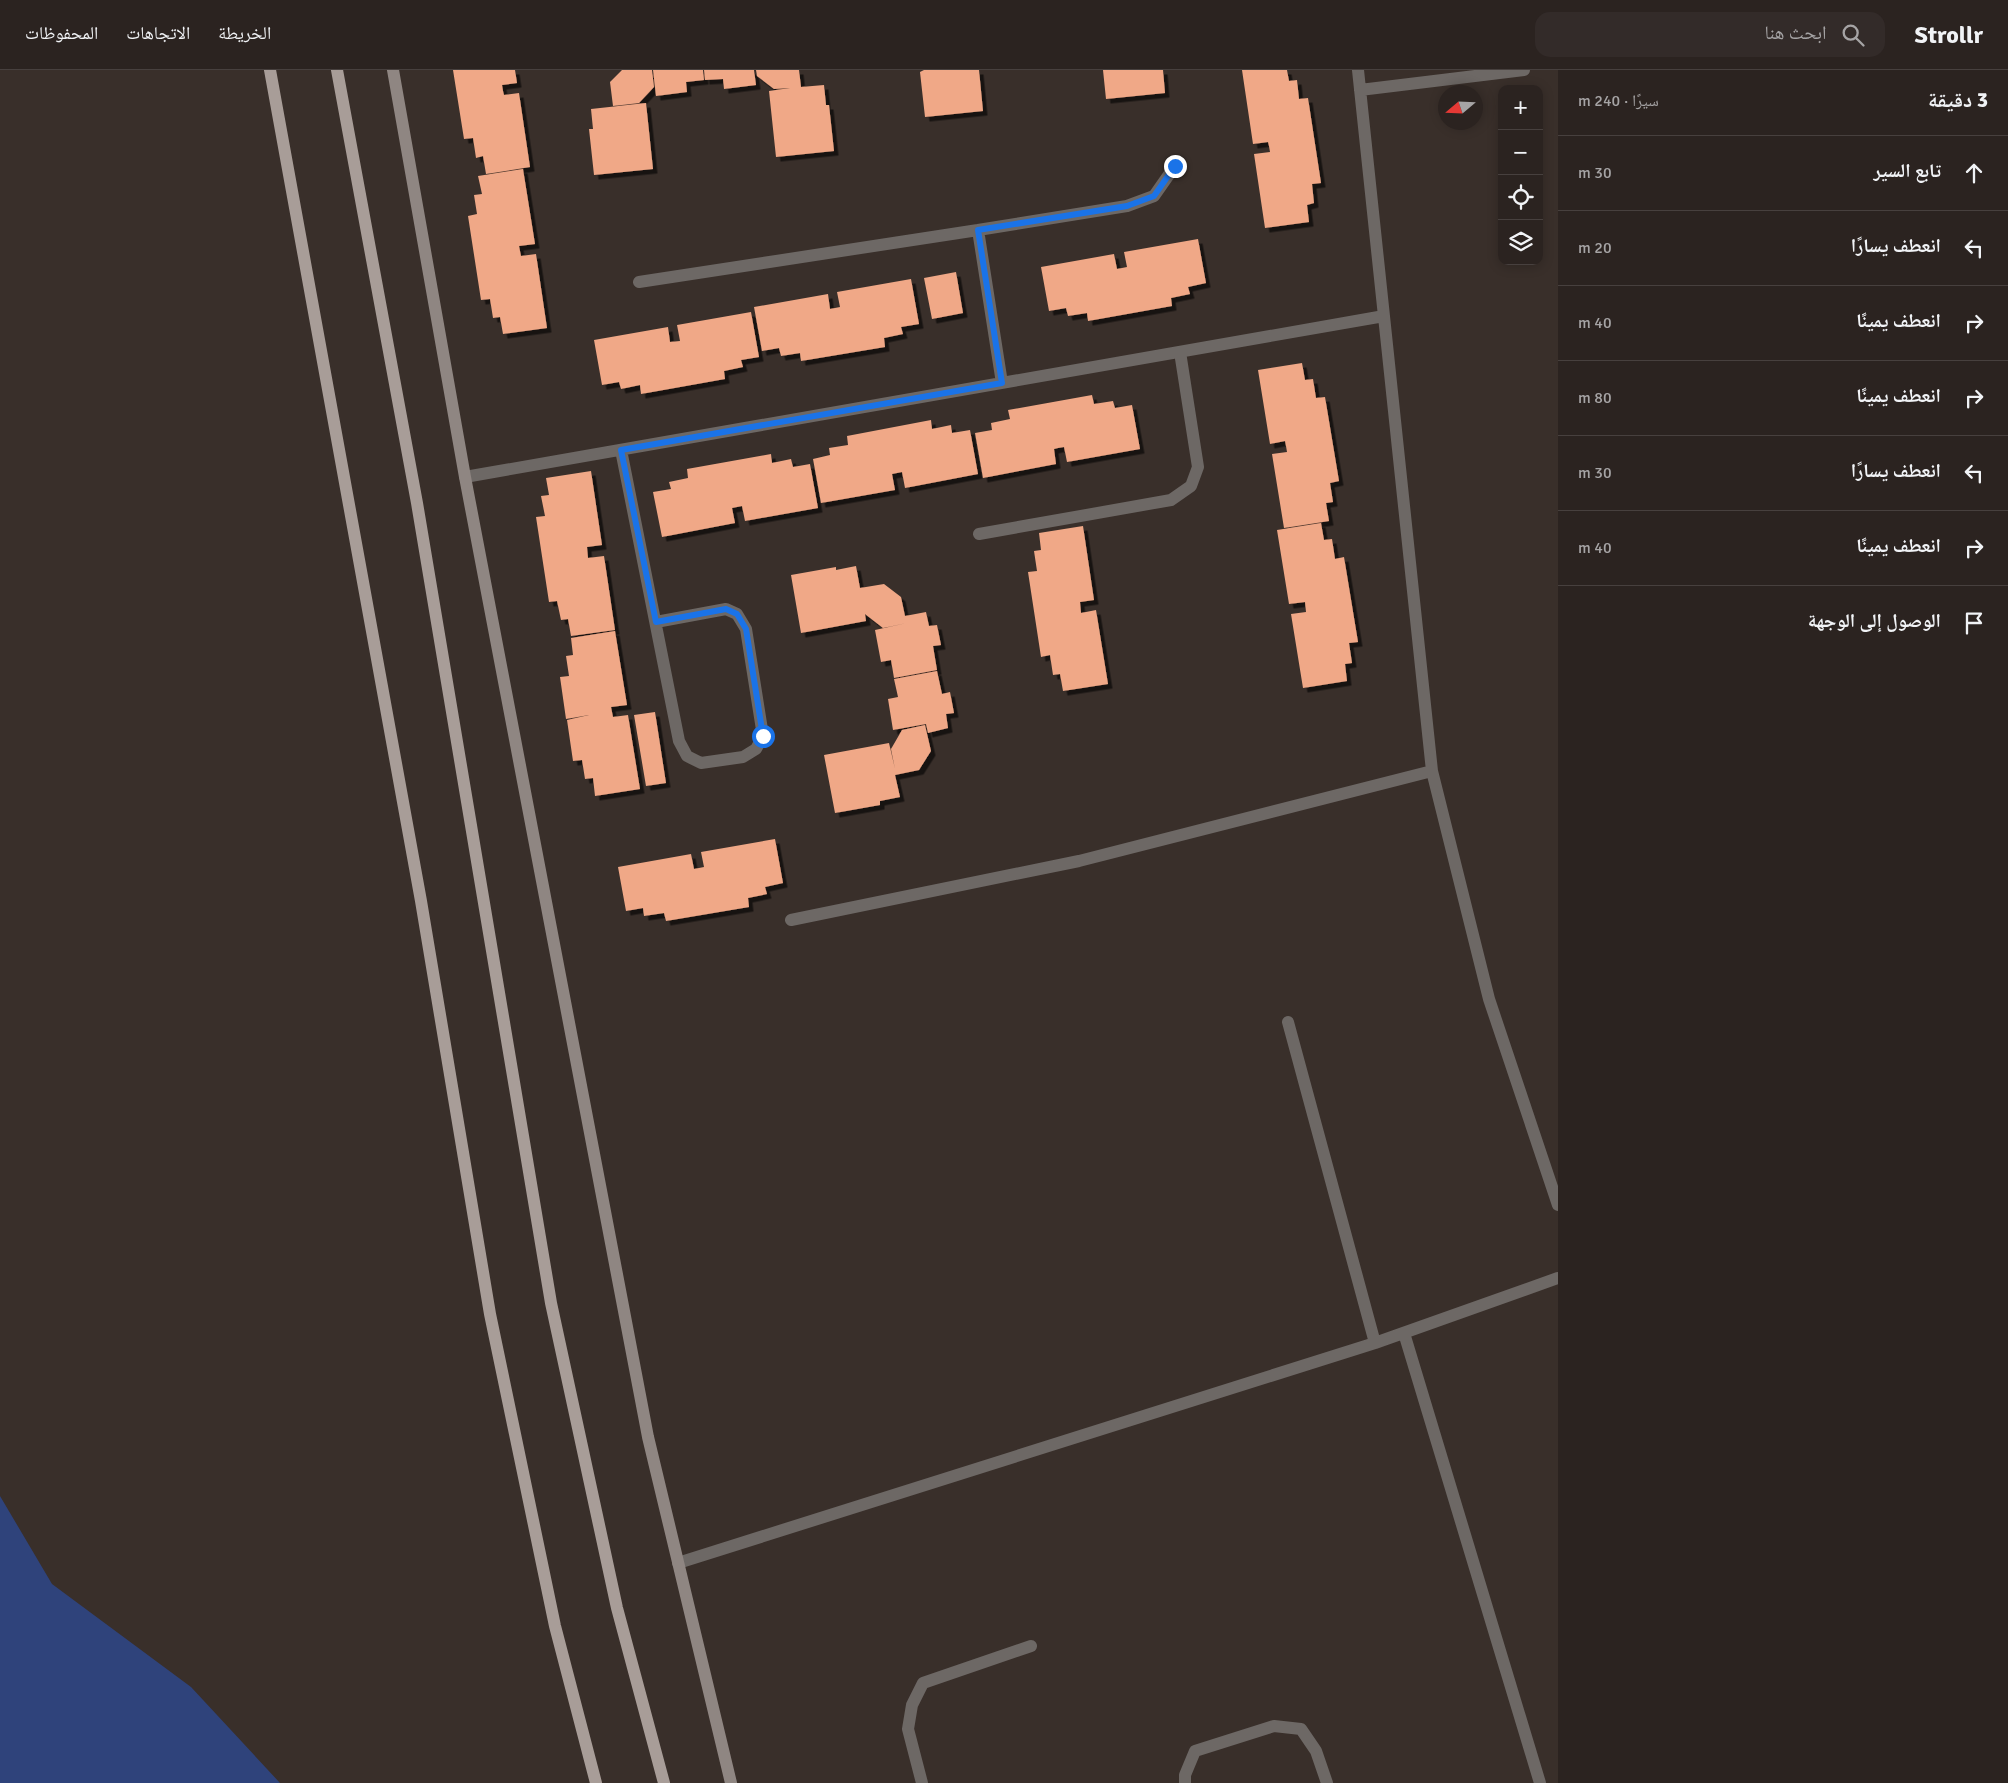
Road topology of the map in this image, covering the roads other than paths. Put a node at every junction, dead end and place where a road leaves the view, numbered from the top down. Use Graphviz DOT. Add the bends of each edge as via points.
graph roads {
  1 [pos="270,70"];
  2 [pos="337,70"];
  3 [pos="392,70"];
  4 [pos="1358,70"];
  5 [pos="1524,70"];
  6 [pos="1360,90"];
  7 [pos="1175,166"];
  8 [pos="978,230"];
  9 [pos="639,282"];
  10 [pos="1384,316"];
  11 [pos="1180,352"];
  12 [pos="1002,383"];
  13 [pos="621,450"];
  14 [pos="464,477"];
  15 [pos="979,534"];
  16 [pos="656,622"];
  17 [pos="1432,771"];
  18 [pos="791,920"];
  19 [pos="1288,1022"];
  20 [pos="1558,1205"];
  21 [pos="1558,1278"];
  22 [pos="1404,1333"];
  23 [pos="1375,1343"];
  24 [pos="678,1563"];
  25 [pos="1032,1646"];
  26 [pos="596,1783"];
  27 [pos="664,1783"];
  28 [pos="731,1783"];
  29 [pos="922,1783"];
  30 [pos="1185,1783"];
  31 [pos="1327,1783"];
  32 [pos="1540,1783"];
  1 -- 26 [label="main road" via="421,901 490,1314 555,1626"];
  2 -- 27 [label="main road" via="417,503 552,1303 616,1608"];
  3 -- 14 [label="street"];
  4 -- 6 [label="street"];
  5 -- 6 [label="street"];
  6 -- 10 [label="street"];
  7 -- 8 [label="street" via="1154,196 1127,206"];
  8 -- 9 [label="street"];
  8 -- 12 [label="street"];
  10 -- 11 [label="street"];
  10 -- 17 [label="street"];
  11 -- 12 [label="street"];
  11 -- 15 [label="street" via="1198,467 1190,486 1171,500"];
  12 -- 13 [label="street"];
  13 -- 14 [label="street"];
  13 -- 16 [label="street"];
  14 -- 24 [label="street" via="648,1437"];
  16 -- 16 [label="street" via="679,740 687,756 701,763 742,756 756,750 763,736 746,629 737,614 726,609"];
  17 -- 18 [label="street" via="1080,861"];
  17 -- 20 [label="street" via="1490,999"];
  19 -- 23 [label="street"];
  21 -- 22 [label="street"];
  22 -- 23 [label="street"];
  22 -- 32 [label="street"];
  23 -- 24 [label="street"];
  24 -- 28 [label="street"];
  25 -- 29 [label="street" via="923,1683 912,1705 908,1730"];
  30 -- 31 [label="street" via="1195,1751 1274,1726 1302,1729 1316,1750"];
}
